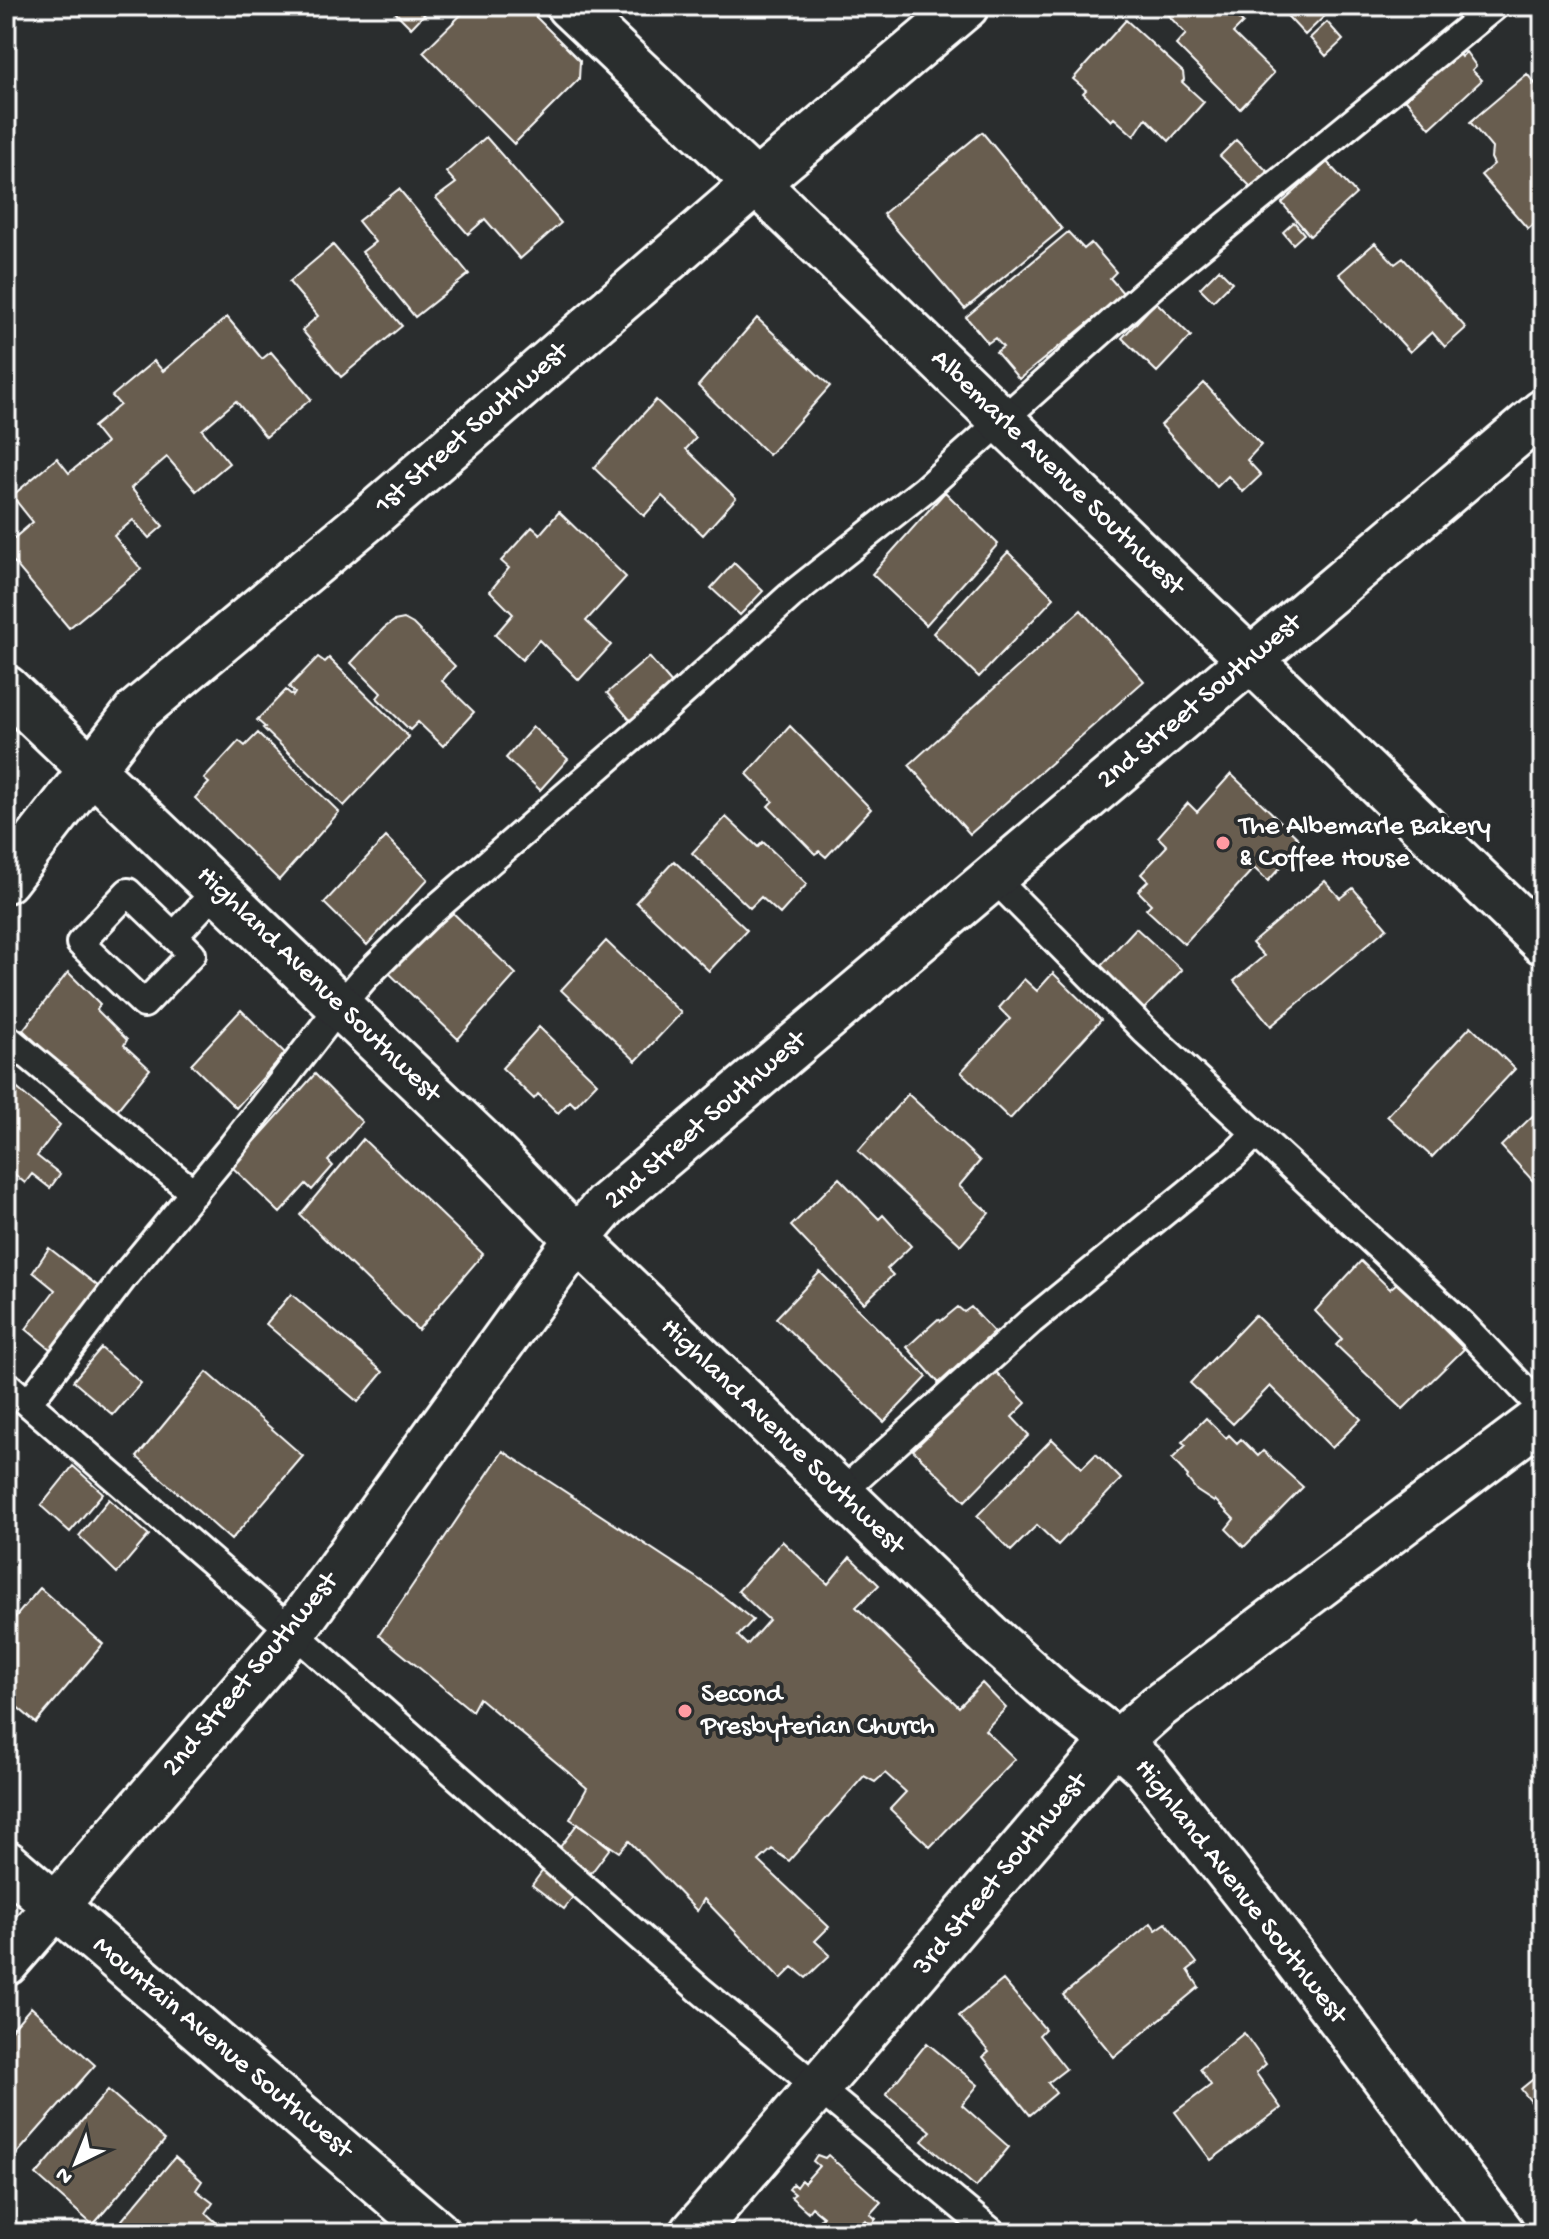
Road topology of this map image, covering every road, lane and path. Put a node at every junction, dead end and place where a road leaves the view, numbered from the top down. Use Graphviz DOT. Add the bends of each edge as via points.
graph roads {
  1 [pos="569,6"];
  2 [pos="966,6"];
  3 [pos="1495,6"];
  4 [pos="756,183"];
  5 [pos="1543,412"];
  6 [pos="1002,419"];
  7 [pos="1250,660"];
  8 [pos="6,688"];
  9 [pos="90,768"];
  10 [pos="992,876"];
  11 [pos="6,880"];
  12 [pos="217,890"];
  13 [pos="174,936"];
  14 [pos="1543,942"];
  15 [pos="340,1006"];
  16 [pos="6,1037"];
  17 [pos="1256,1133"];
  18 [pos="194,1193"];
  19 [pos="577,1239"];
  20 [pos="6,1384"];
  21 [pos="28,1403"];
  22 [pos="1543,1409"];
  23 [pos="1543,1417"];
  24 [pos="841,1493"];
  25 [pos="293,1632"];
  26 [pos="1117,1742"];
  27 [pos="6,1863"];
  28 [pos="56,1907"];
  29 [pos="6,1963"];
  30 [pos="819,2088"];
  31 [pos="437,2233"];
  32 [pos="693,2233"];
  33 [pos="993,2233"];
  34 [pos="1502,2233"];
  1 -- 4 [label="street, Albemarle Avenue Southwest"];
  2 -- 4 [label="street, 1st Street Southwest"];
  3 -- 6 [label="lane" via="1157,282"];
  4 -- 6 [label="street, Albemarle Avenue Southwest"];
  4 -- 9 [label="street, 1st Street Southwest" via="136,712"];
  5 -- 7 [label="street, 2nd Street Southwest"];
  6 -- 7 [label="street, Albemarle Avenue Southwest"];
  6 -- 15 [label="lane" via="925,489 790,596 427,916"];
  7 -- 10 [label="street, 2nd Street Southwest"];
  7 -- 14 [label="street, Albemarle Avenue Southwest"];
  8 -- 9 [label="street, Highland Avenue Southwest"];
  9 -- 11 [label="street, 1st Street Southwest"];
  9 -- 12 [label="street, Highland Avenue Southwest"];
  10 -- 17 [label="lane" via="1146,1032"];
  10 -- 19 [label="street, 2nd Street Southwest" via="605,1206"];
  12 -- 13 [label="lane"];
  12 -- 15 [label="street, Highland Avenue Southwest"];
  15 -- 18 [label="lane"];
  15 -- 19 [label="street, Highland Avenue Southwest"];
  16 -- 18 [label="lane"];
  17 -- 22 [label="lane" via="1462,1324"];
  17 -- 24 [label="lane" via="1031,1321"];
  18 -- 21 [label="lane"];
  19 -- 24 [label="street, Highland Avenue Southwest"];
  19 -- 25 [label="street, 2nd Street Southwest"];
  20 -- 21 [label="lane"];
  21 -- 25 [label="lane"];
  23 -- 26 [label="street, 3rd Street Southwest"];
  24 -- 26 [label="street, Highland Avenue Southwest" via="997,1643"];
  25 -- 28 [label="street, 2nd Street Southwest"];
  25 -- 30 [label="lane"];
  26 -- 30 [label="street, 3rd Street Southwest"];
  26 -- 34 [label="street, Highland Avenue Southwest" via="1146,1768 1255,1906"];
  27 -- 28 [label="street, Mountain Avenue Southwest"];
  28 -- 29 [label="street, 2nd Street Southwest"];
  28 -- 31 [label="street, Mountain Avenue Southwest"];
  30 -- 32 [label="street, 3rd Street Southwest"];
  30 -- 33 [label="lane"];
}
